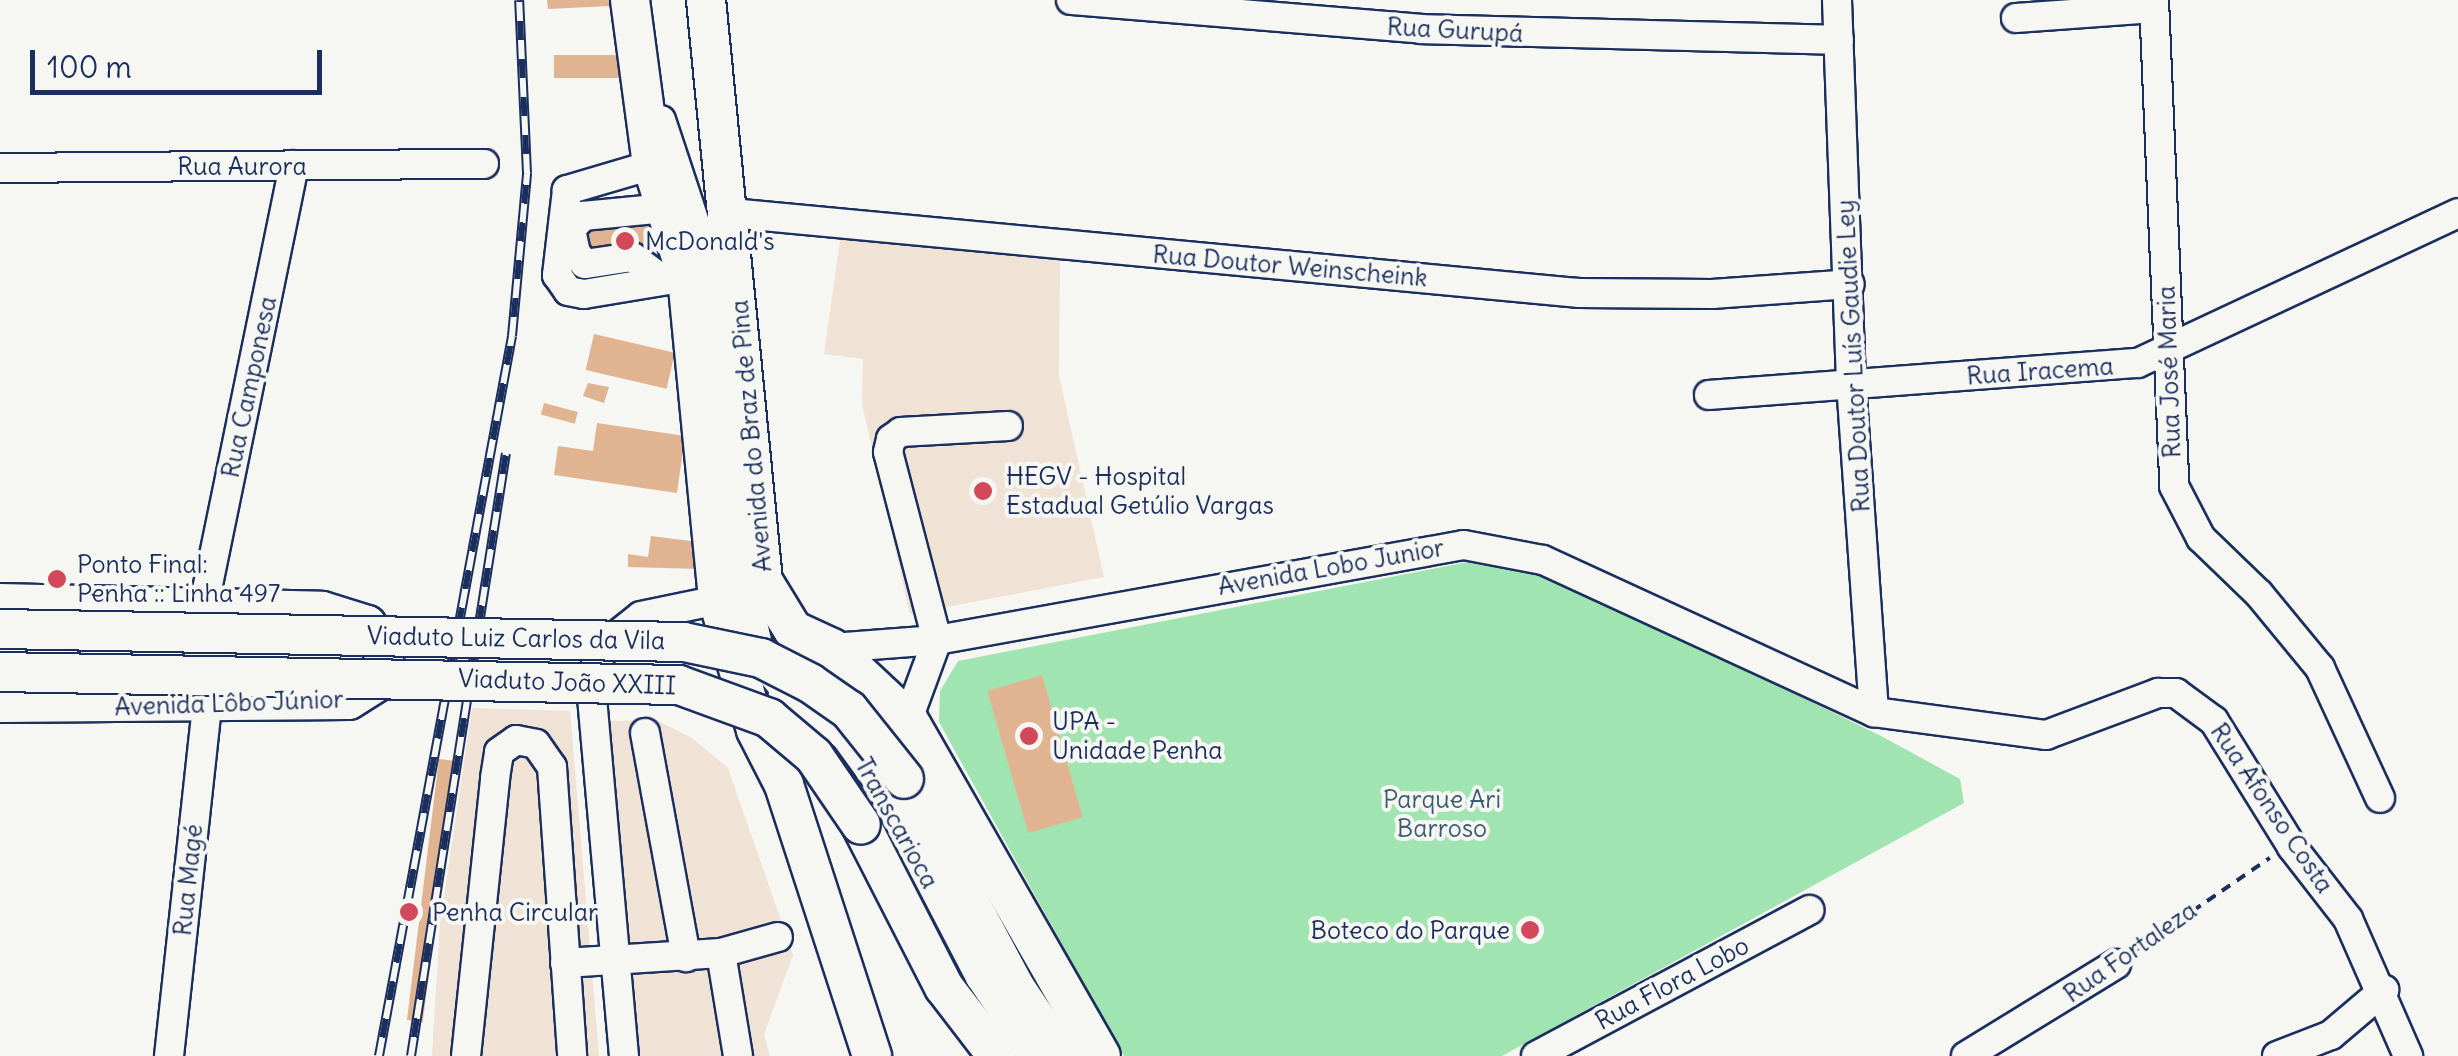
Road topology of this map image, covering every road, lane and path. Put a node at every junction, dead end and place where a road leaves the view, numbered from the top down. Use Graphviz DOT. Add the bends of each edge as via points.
graph roads {
  1 [pos="630,0"];
  2 [pos="639,0"];
  3 [pos="690,0"];
  4 [pos="706,0"];
  5 [pos="1071,0"];
  6 [pos="1836,0"];
  7 [pos="2154,4"];
  8 [pos="2016,18"];
  9 [pos="1840,40"];
  10 [pos="484,164"];
  11 [pos="294,165"];
  12 [pos="652,165"];
  13 [pos="0,168"];
  14 [pos="666,208"];
  15 [pos="731,213"];
  16 [pos="2458,214"];
  17 [pos="675,279"];
  18 [pos="1850,284"];
  19 [pos="716,308"];
  20 [pos="2170,354"];
  21 [pos="1851,383"];
  22 [pos="1709,395"];
  23 [pos="1008,426"];
  24 [pos="718,600"];
  25 [pos="0,603"];
  26 [pos="203,609"];
  27 [pos="0,629"];
  28 [pos="937,640"];
  29 [pos="832,648"];
  30 [pos="0,672"];
  31 [pos="788,700"];
  32 [pos="0,704"];
  33 [pos="206,705"];
  34 [pos="900,710"];
  35 [pos="1874,712"];
  36 [pos="645,733"];
  37 [pos="784,785"];
  38 [pos="2380,798"];
  39 [pos="2292,847"];
  40 [pos="1809,910"];
  41 [pos="778,937"];
  42 [pos="721,952"];
  43 [pos="686,957"];
  44 [pos="565,963"];
  45 [pos="617,964"];
  46 [pos="2116,964"];
  47 [pos="2384,990"];
  48 [pos="963,1016"];
  49 [pos="169,1056"];
  50 [pos="466,1056"];
  51 [pos="572,1056"];
  52 [pos="624,1056"];
  53 [pos="738,1056"];
  54 [pos="872,1056"];
  55 [pos="960,1056"];
  56 [pos="997,1056"];
  57 [pos="1033,1056"];
  58 [pos="1061,1056"];
  59 [pos="1101,1056"];
  60 [pos="1536,1056"];
  61 [pos="1966,1056"];
  62 [pos="2277,1056"];
  63 [pos="2408,1056"];
  1 -- 12 [label="main road, Avenida do Braz de Pina"];
  2 -- 19 [label="street, Transcarioca" via="661,121 706,256"];
  3 -- 19 [label="street, Transcarioca" via="717,235"];
  4 -- 15 [label="main road, Avenida do Braz de Pina"];
  5 -- 9 [label="street, Rua Gurupá" via="1421,29"];
  6 -- 9 [label="street, Rua Doutor Luís Gaudie Ley"];
  7 -- 8 [label="street"];
  7 -- 20 [label="street, Rua José Maria"];
  9 -- 18 [label="street, Rua Doutor Luís Gaudie Ley"];
  10 -- 11 [label="street, Rua Aurora"];
  11 -- 13 [label="street, Rua Aurora"];
  11 -- 26 [label="street, Rua Camponesa"];
  12 -- 14 [label="main road, Avenida do Braz de Pina"];
  12 -- 17 [label="street" via="567,190 556,275 568,291 584,294"];
  14 -- 17 [label="main road, Avenida do Braz de Pina"];
  14 -- 17 [label="street" via="584,216 571,229 585,264 632,257"];
  15 -- 18 [label="street, Rua Doutor Weinscheink" via="1579,293 1712,294"];
  15 -- 29 [label="main road, Avenida do Braz de Pina" via="763,581 783,621"];
  16 -- 20 [label="street, Rua Iracema"];
  17 -- 24 [label="main road, Avenida do Braz de Pina"];
  18 -- 21 [label="street, Rua Doutor Luís Gaudie Ley"];
  19 -- 31 [label="street, Transcarioca" via="740,568 762,662"];
  20 -- 21 [label="street, Rua Iracema" via="2107,370"];
  20 -- 38 [label="street, Rua José Maria" via="2171,456 2183,510 2320,668"];
  21 -- 22 [label="street, Rua Iracema"];
  21 -- 35 [label="street, Rua Doutor Luís Gaudie Ley"];
  23 -- 28 [label="street" via="901,432 891,439 888,452"];
  24 -- 37 [label="main road, Avenida do Braz de Pina" via="756,730"];
  24 -- 45 [label="street" via="641,616 606,644 596,664 592,686"];
  25 -- 26 [label="main road, Avenida Lôbo Júnior"];
  26 -- 33 [label="main road, Avenida Lôbo Júnior" via="346,615 379,635 385,652 378,681 361,697"];
  27 -- 58 [label="main road, Viaduto Luiz Carlos da Vila, bridge" via="684,642 760,658 849,710 904,779 1015,987"];
  28 -- 29 [label="street, Avenida Lobo Junior"];
  28 -- 34 [label="street"];
  28 -- 35 [label="street, Avenida Lobo Junior" via="1464,544 1544,560"];
  29 -- 31 [label="main road" via="812,661"];
  29 -- 34 [label="main road, Avenida do Braz de Pina"];
  30 -- 48 [label="main road, Viaduto João XXIII, bridge" via="679,685 742,703 814,756 860,825"];
  31 -- 34 [label="main road" via="827,692"];
  31 -- 37 [label="main road"];
  31 -- 57 [label="street, Transcarioca" via="845,736 879,783 980,977"];
  32 -- 33 [label="main road, Avenida Lôbo Júnior"];
  33 -- 49 [label="street, Rua Magé"];
  34 -- 59 [label="main road, Avenida do Braz de Pina"];
  35 -- 39 [label="street, Rua Afonso Costa" via="2046,735 2158,693 2176,693 2214,721"];
  36 -- 43 [label="street"];
  37 -- 54 [label="main road, Avenida do Braz de Pina"];
  39 -- 46 [label="path, Rua Fortaleza"];
  39 -- 47 [label="street, Rua Afonso Costa" via="2348,919"];
  40 -- 60 [label="street, Rua Flora Lobo"];
  41 -- 42 [label="street"];
  42 -- 43 [label="street"];
  42 -- 53 [label="street"];
  43 -- 45 [label="street"];
  44 -- 45 [label="street"];
  44 -- 50 [label="street" via="552,767 536,744 516,740 499,752"];
  44 -- 51 [label="street"];
  45 -- 52 [label="street"];
  46 -- 61 [label="street, Rua Fortaleza"];
  47 -- 62 [label="street" via="2331,1036"];
  47 -- 63 [label="street, Rua Afonso Costa"];
  48 -- 55 [label="main road"];
  48 -- 56 [label="main road, Viaduto João XXIII"];
}
